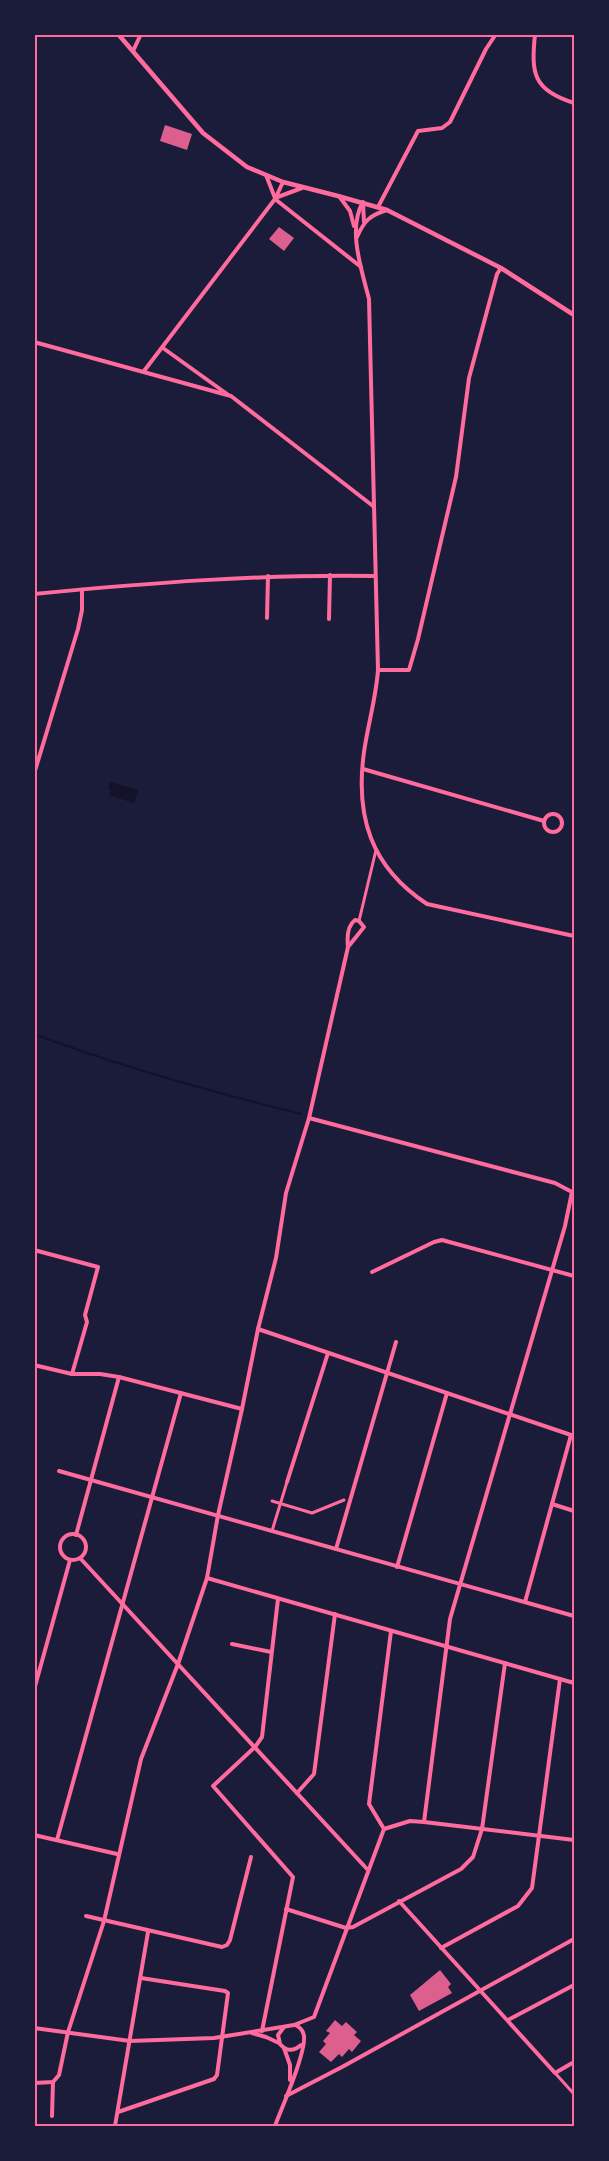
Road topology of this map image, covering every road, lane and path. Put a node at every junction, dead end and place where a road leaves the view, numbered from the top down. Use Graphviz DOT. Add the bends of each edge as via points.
graph roads {
  1 [pos="118,34"];
  2 [pos="141,34"];
  3 [pos="496,34"];
  4 [pos="535,34"];
  5 [pos="133,51"];
  6 [pos="574,103"];
  7 [pos="266,175"];
  8 [pos="283,182"];
  9 [pos="302,188"];
  10 [pos="338,195"];
  11 [pos="275,199"];
  12 [pos="363,202"];
  13 [pos="378,207"];
  14 [pos="387,210"];
  15 [pos="364,222"];
  16 [pos="354,228"];
  17 [pos="357,238"];
  18 [pos="361,267"];
  19 [pos="501,268"];
  20 [pos="574,315"];
  21 [pos="34,342"];
  22 [pos="163,348"];
  23 [pos="144,371"];
  24 [pos="231,396"];
  25 [pos="373,506"];
  26 [pos="330,575"];
  27 [pos="268,576"];
  28 [pos="375,576"];
  29 [pos="82,590"];
  30 [pos="34,594"];
  31 [pos="267,618"];
  32 [pos="329,619"];
  33 [pos="378,670"];
  34 [pos="363,769"];
  35 [pos="34,774"];
  36 [pos="544,821"];
  37 [pos="376,850"];
  38 [pos="359,921"];
  39 [pos="574,936"];
  40 [pos="348,947"];
  41 [pos="309,1118"];
  42 [pos="573,1191"];
  43 [pos="34,1250"];
  44 [pos="552,1270"];
  45 [pos="372,1272"];
  46 [pos="574,1276"];
  47 [pos="258,1329"];
  48 [pos="396,1342"];
  49 [pos="328,1353"];
  50 [pos="34,1365"];
  51 [pos="387,1373"];
  52 [pos="72,1374"];
  53 [pos="119,1377"];
  54 [pos="181,1393"];
  55 [pos="447,1393"];
  56 [pos="242,1409"];
  57 [pos="510,1414"];
  58 [pos="573,1435"];
  59 [pos="58,1471"];
  60 [pos="90,1480"];
  61 [pos="287,1482"];
  62 [pos="152,1496"];
  63 [pos="344,1500"];
  64 [pos="272,1501"];
  65 [pos="281,1503"];
  66 [pos="552,1504"];
  67 [pos="574,1511"];
  68 [pos="218,1515"];
  69 [pos="272,1531"];
  70 [pos="76,1535"];
  71 [pos="336,1549"];
  72 [pos="80,1558"];
  73 [pos="70,1560"];
  74 [pos="397,1567"];
  75 [pos="207,1578"];
  76 [pos="461,1584"];
  77 [pos="278,1599"];
  78 [pos="525,1602"];
  79 [pos="122,1605"];
  80 [pos="335,1614"];
  81 [pos="574,1616"];
  82 [pos="391,1631"];
  83 [pos="232,1644"];
  84 [pos="447,1646"];
  85 [pos="271,1652"];
  86 [pos="505,1663"];
  87 [pos="178,1664"];
  88 [pos="560,1679"];
  89 [pos="574,1683"];
  90 [pos="34,1690"];
  91 [pos="255,1747"];
  92 [pos="297,1793"];
  93 [pos="424,1822"];
  94 [pos="384,1829"];
  95 [pos="482,1829"];
  96 [pos="34,1835"];
  97 [pos="539,1836"];
  98 [pos="57,1840"];
  99 [pos="574,1840"];
  100 [pos="117,1854"];
  101 [pos="251,1857"];
  102 [pos="367,1869"];
  103 [pos="399,1901"];
  104 [pos="286,1909"];
  105 [pos="86,1916"];
  106 [pos="104,1921"];
  107 [pos="346,1928"];
  108 [pos="148,1932"];
  109 [pos="574,1939"];
  110 [pos="441,1948"];
  111 [pos="141,1978"];
  112 [pos="574,1985"];
  113 [pos="480,1990"];
  114 [pos="508,2020"];
  115 [pos="287,2025"];
  116 [pos="294,2025"];
  117 [pos="34,2028"];
  118 [pos="262,2031"];
  119 [pos="68,2032"];
  120 [pos="245,2033"];
  121 [pos="222,2036"];
  122 [pos="130,2041"];
  123 [pos="303,2043"];
  124 [pos="280,2044"];
  125 [pos="284,2048"];
  126 [pos="574,2062"];
  127 [pos="555,2073"];
  128 [pos="53,2082"];
  129 [pos="34,2083"];
  130 [pos="290,2084"];
  131 [pos="574,2094"];
  132 [pos="286,2096"];
  133 [pos="118,2112"];
  134 [pos="52,2116"];
  135 [pos="115,2127"];
  136 [pos="275,2127"];
  1 -- 5 [label="street"];
  2 -- 5 [label="street"];
  3 -- 13 [label="street" via="450,122 442,128 418,131"];
  4 -- 6 [label="street" via="532,59 540,84"];
  5 -- 7 [label="street" via="203,134 247,167"];
  7 -- 8 [label="street"];
  7 -- 11 [label="street"];
  8 -- 9 [label="street"];
  8 -- 11 [label="street"];
  9 -- 10 [label="street"];
  9 -- 11 [label="street"];
  10 -- 12 [label="street"];
  10 -- 16 [label="street" via="350,211"];
  11 -- 18 [label="street"];
  11 -- 22 [label="street"];
  12 -- 13 [label="street"];
  12 -- 15 [label="street"];
  12 -- 16 [label="street"];
  13 -- 14 [label="street"];
  14 -- 15 [label="street"];
  14 -- 19 [label="street"];
  15 -- 17 [label="street"];
  16 -- 17 [label="street"];
  17 -- 18 [label="street"];
  18 -- 25 [label="street" via="369,299"];
  19 -- 20 [label="street"];
  19 -- 33 [label="street" via="469,378 456,477 409,670"];
  21 -- 23 [label="street"];
  22 -- 23 [label="street"];
  22 -- 24 [label="street"];
  23 -- 24 [label="street"];
  24 -- 25 [label="street"];
  25 -- 28 [label="street"];
  26 -- 27 [label="street"];
  26 -- 28 [label="street"];
  26 -- 32 [label="street"];
  27 -- 29 [label="street"];
  27 -- 31 [label="street"];
  28 -- 33 [label="street"];
  29 -- 30 [label="street"];
  29 -- 35 [label="street" via="78,629"];
  33 -- 34 [label="street"];
  34 -- 36 [label="street"];
  34 -- 37 [label="street" via="363,817"];
  36 -- 36 [label="street" via="550,832 562,826 556,814 548,815"];
  37 -- 38 [label="street"];
  37 -- 39 [label="street" via="398,882 428,904"];
  38 -- 40 [label="street" via="364,927"];
  38 -- 40 [label="street" via="350,924"];
  40 -- 41 [label="street"];
  41 -- 42 [label="street"];
  41 -- 47 [label="street" via="286,1193 276,1258"];
  42 -- 44 [label="street"];
  43 -- 52 [label="street" via="98,1267"];
  44 -- 45 [label="street" via="442,1240"];
  44 -- 46 [label="street"];
  44 -- 57 [label="street"];
  47 -- 49 [label="street"];
  47 -- 56 [label="street"];
  48 -- 51 [label="street"];
  49 -- 51 [label="street"];
  49 -- 61 [label="street"];
  50 -- 52 [label="street"];
  51 -- 55 [label="street"];
  51 -- 71 [label="street"];
  52 -- 53 [label="street"];
  53 -- 54 [label="street"];
  53 -- 60 [label="street"];
  54 -- 56 [label="street"];
  54 -- 62 [label="street"];
  55 -- 57 [label="street"];
  55 -- 74 [label="street"];
  56 -- 68 [label="street"];
  57 -- 58 [label="street"];
  57 -- 76 [label="street"];
  58 -- 66 [label="street"];
  59 -- 60 [label="street"];
  60 -- 62 [label="street"];
  60 -- 70 [label="street"];
  61 -- 65 [label="street"];
  62 -- 68 [label="street"];
  62 -- 79 [label="street"];
  63 -- 65 [label="street" via="312,1513"];
  64 -- 65 [label="street"];
  65 -- 69 [label="street"];
  66 -- 67 [label="street"];
  66 -- 78 [label="street"];
  68 -- 69 [label="street"];
  68 -- 75 [label="street"];
  69 -- 71 [label="street"];
  70 -- 72 [label="street" via="85,1543"];
  70 -- 73 [label="street" via="68,1535 60,1544 63,1556"];
  71 -- 74 [label="street"];
  72 -- 73 [label="street"];
  72 -- 79 [label="street"];
  73 -- 90 [label="street"];
  74 -- 76 [label="street"];
  75 -- 77 [label="street"];
  75 -- 87 [label="street"];
  76 -- 78 [label="street"];
  76 -- 84 [label="street" via="450,1618"];
  77 -- 80 [label="street"];
  77 -- 85 [label="street"];
  78 -- 81 [label="street"];
  79 -- 87 [label="street"];
  79 -- 98 [label="street"];
  80 -- 82 [label="street"];
  80 -- 92 [label="street" via="314,1774"];
  82 -- 84 [label="street"];
  82 -- 94 [label="street" via="369,1804"];
  83 -- 85 [label="street"];
  84 -- 86 [label="street"];
  84 -- 93 [label="street"];
  85 -- 91 [label="street" via="262,1737"];
  86 -- 88 [label="street"];
  86 -- 95 [label="street"];
  87 -- 91 [label="street"];
  87 -- 100 [label="street" via="141,1759"];
  88 -- 89 [label="street"];
  88 -- 97 [label="street"];
  91 -- 92 [label="street"];
  91 -- 104 [label="street" via="213,1786 293,1876"];
  92 -- 102 [label="street"];
  93 -- 94 [label="street" via="410,1821"];
  93 -- 95 [label="street"];
  94 -- 102 [label="street"];
  95 -- 97 [label="street"];
  95 -- 103 [label="street" via="473,1857 461,1869"];
  96 -- 98 [label="street"];
  97 -- 99 [label="street"];
  97 -- 110 [label="street" via="532,1888 518,1906"];
  98 -- 100 [label="street"];
  100 -- 106 [label="street"];
  101 -- 108 [label="street" via="227,1945"];
  102 -- 107 [label="street"];
  103 -- 107 [label="street"];
  103 -- 110 [label="street"];
  104 -- 107 [label="street"];
  104 -- 118 [label="street"];
  105 -- 106 [label="street"];
  106 -- 108 [label="street"];
  106 -- 119 [label="street"];
  107 -- 116 [label="street" via="314,2017"];
  108 -- 111 [label="street"];
  109 -- 113 [label="street"];
  110 -- 113 [label="street"];
  111 -- 121 [label="street" via="228,1993"];
  111 -- 122 [label="street"];
  112 -- 114 [label="street"];
  113 -- 114 [label="street"];
  113 -- 132 [label="street"];
  114 -- 127 [label="street"];
  115 -- 116 [label="street"];
  115 -- 118 [label="street"];
  115 -- 124 [label="street" via="278,2035"];
  116 -- 123 [label="street" via="303,2032"];
  117 -- 119 [label="street"];
  118 -- 120 [label="street"];
  119 -- 122 [label="street"];
  119 -- 128 [label="street" via="59,2074"];
  120 -- 121 [label="street"];
  120 -- 124 [label="street"];
  121 -- 122 [label="street"];
  121 -- 133 [label="street" via="214,2079"];
  122 -- 133 [label="street"];
  123 -- 125 [label="street" via="295,2050"];
  123 -- 130 [label="street"];
  124 -- 125 [label="street"];
  125 -- 130 [label="street" via="290,2065"];
  126 -- 127 [label="street"];
  127 -- 131 [label="street"];
  128 -- 129 [label="street"];
  128 -- 134 [label="street"];
  130 -- 132 [label="street"];
  132 -- 136 [label="street"];
  133 -- 135 [label="street"];
}
